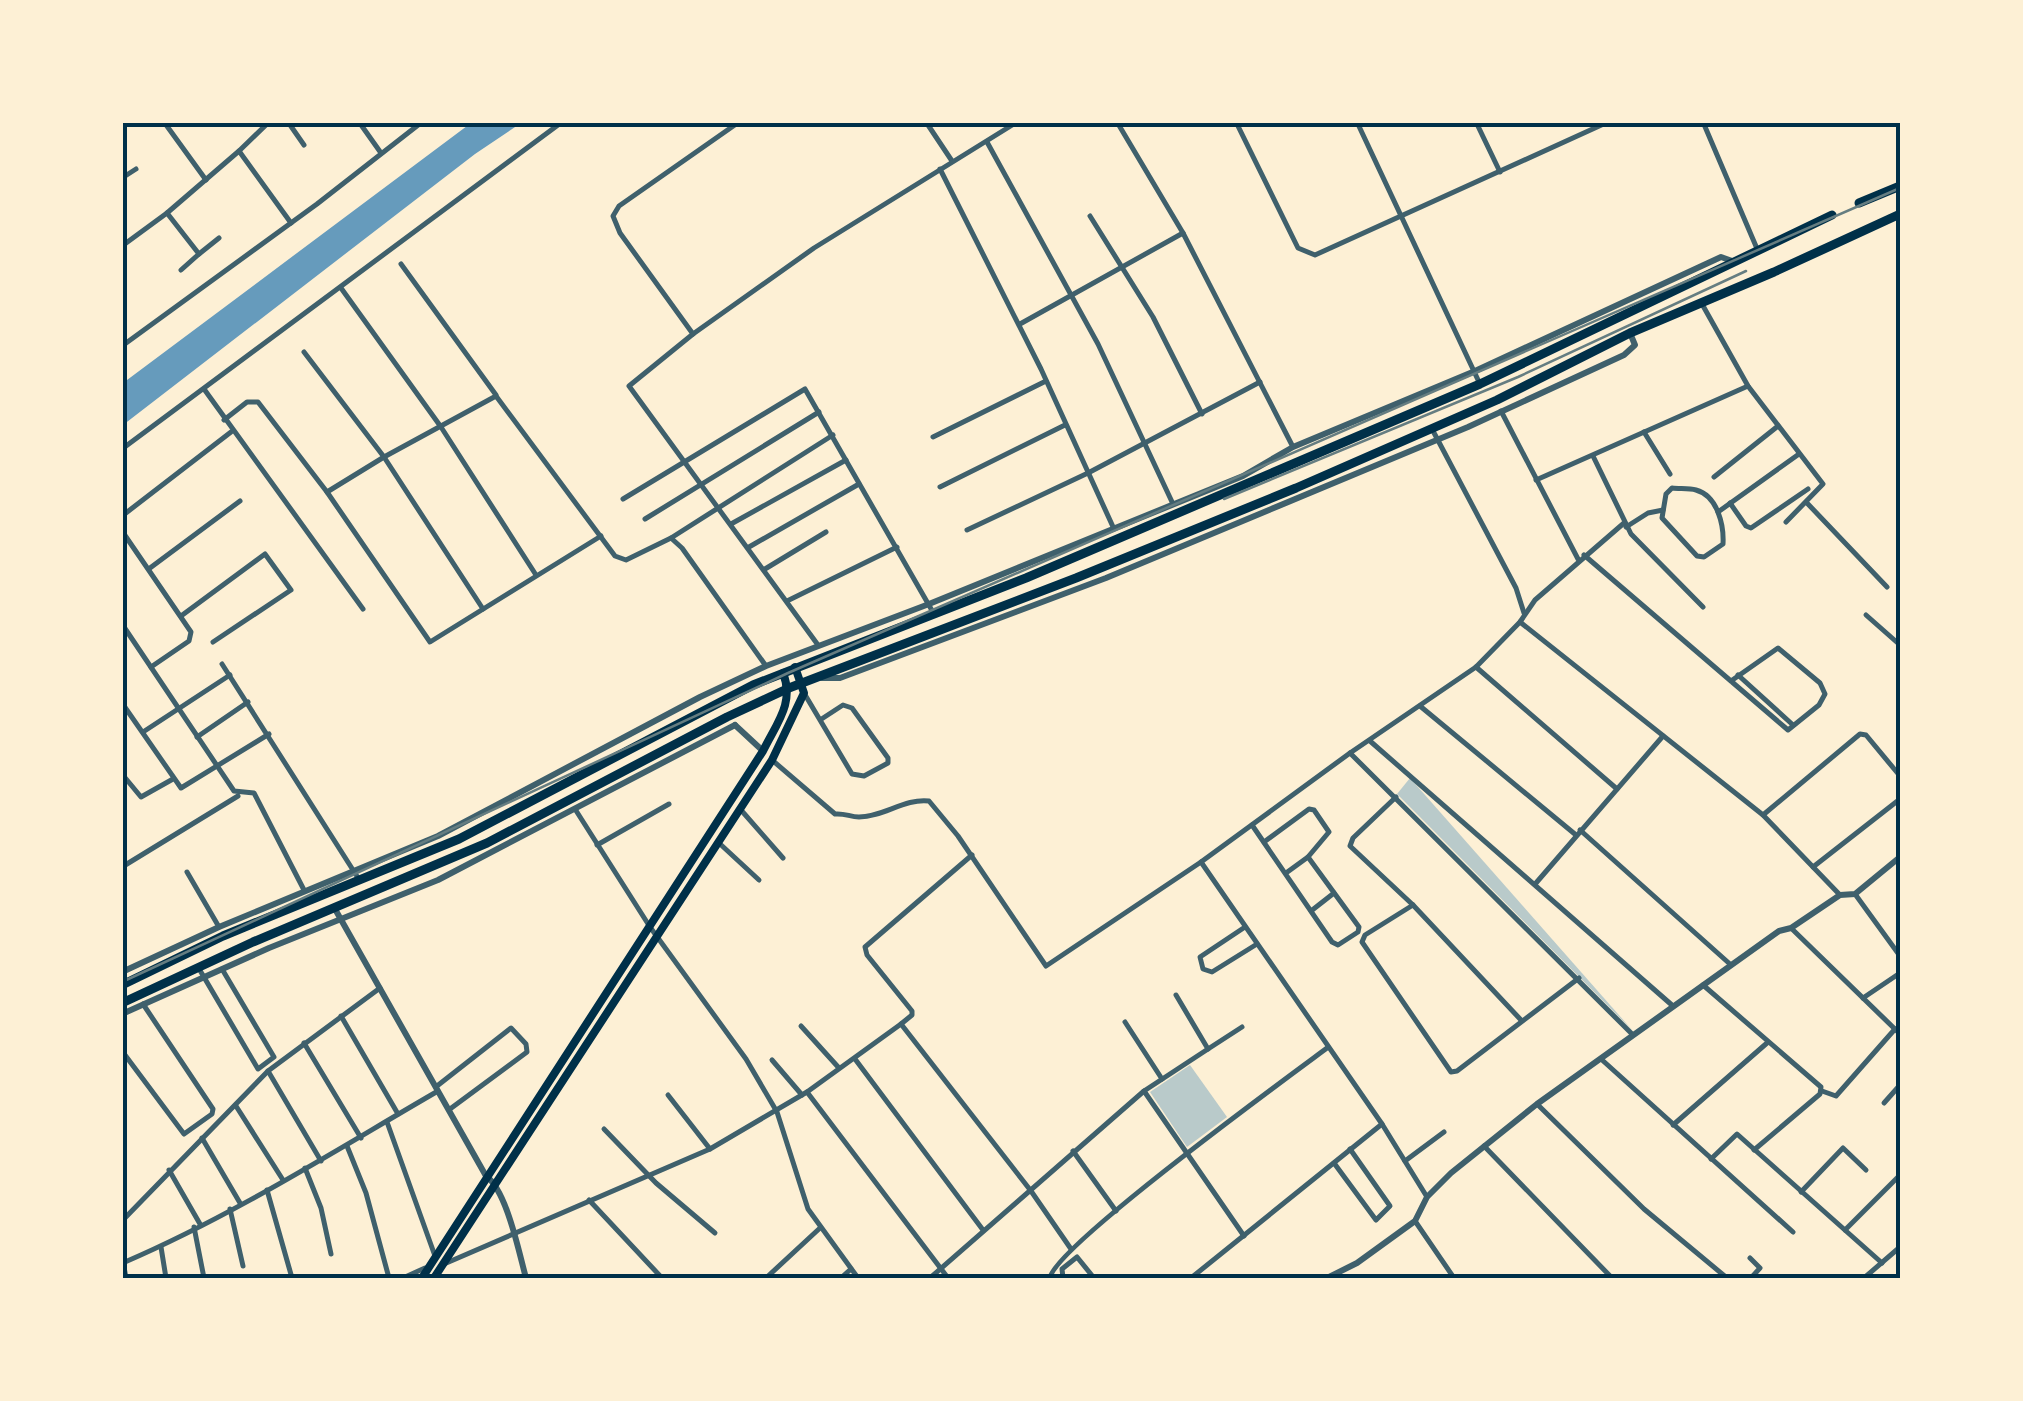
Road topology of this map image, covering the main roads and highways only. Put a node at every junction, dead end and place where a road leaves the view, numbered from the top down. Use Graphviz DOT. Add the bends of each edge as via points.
graph roads {
  1 [pos="1900,186"];
  2 [pos="1858,203"];
  3 [pos="1900,214"];
  4 [pos="1832,215"];
  5 [pos="1191,508"];
  6 [pos="1199,527"];
  7 [pos="796,667"];
  8 [pos="783,673"];
  9 [pos="789,688"];
  10 [pos="803,688"];
  11 [pos="653,930"];
  12 [pos="122,985"];
  13 [pos="122,1003"];
  14 [pos="438,1261"];
  15 [pos="422,1278"];
  16 [pos="434,1278"];
  1 -- 2 [label="main road"];
  3 -- 6 [label="main road" via="1630,333 1497,400"];
  4 -- 5 [label="main road" via="1480,384"];
  5 -- 6 [label="main road"];
  5 -- 7 [label="main road"];
  6 -- 10 [label="main road" via="970,624 816,677"];
  7 -- 8 [label="main road"];
  7 -- 10 [label="main road"];
  8 -- 9 [label="main road"];
  8 -- 12 [label="main road" via="460,839 358,877"];
  9 -- 10 [label="main road"];
  9 -- 11 [label="main road" via="763,751"];
  9 -- 13 [label="main road" via="487,843"];
  10 -- 11 [label="main road" via="772,760"];
  11 -- 14 [label="main road" via="595,1034"];
  14 -- 15 [label="main road"];
  14 -- 16 [label="main road"];
}
